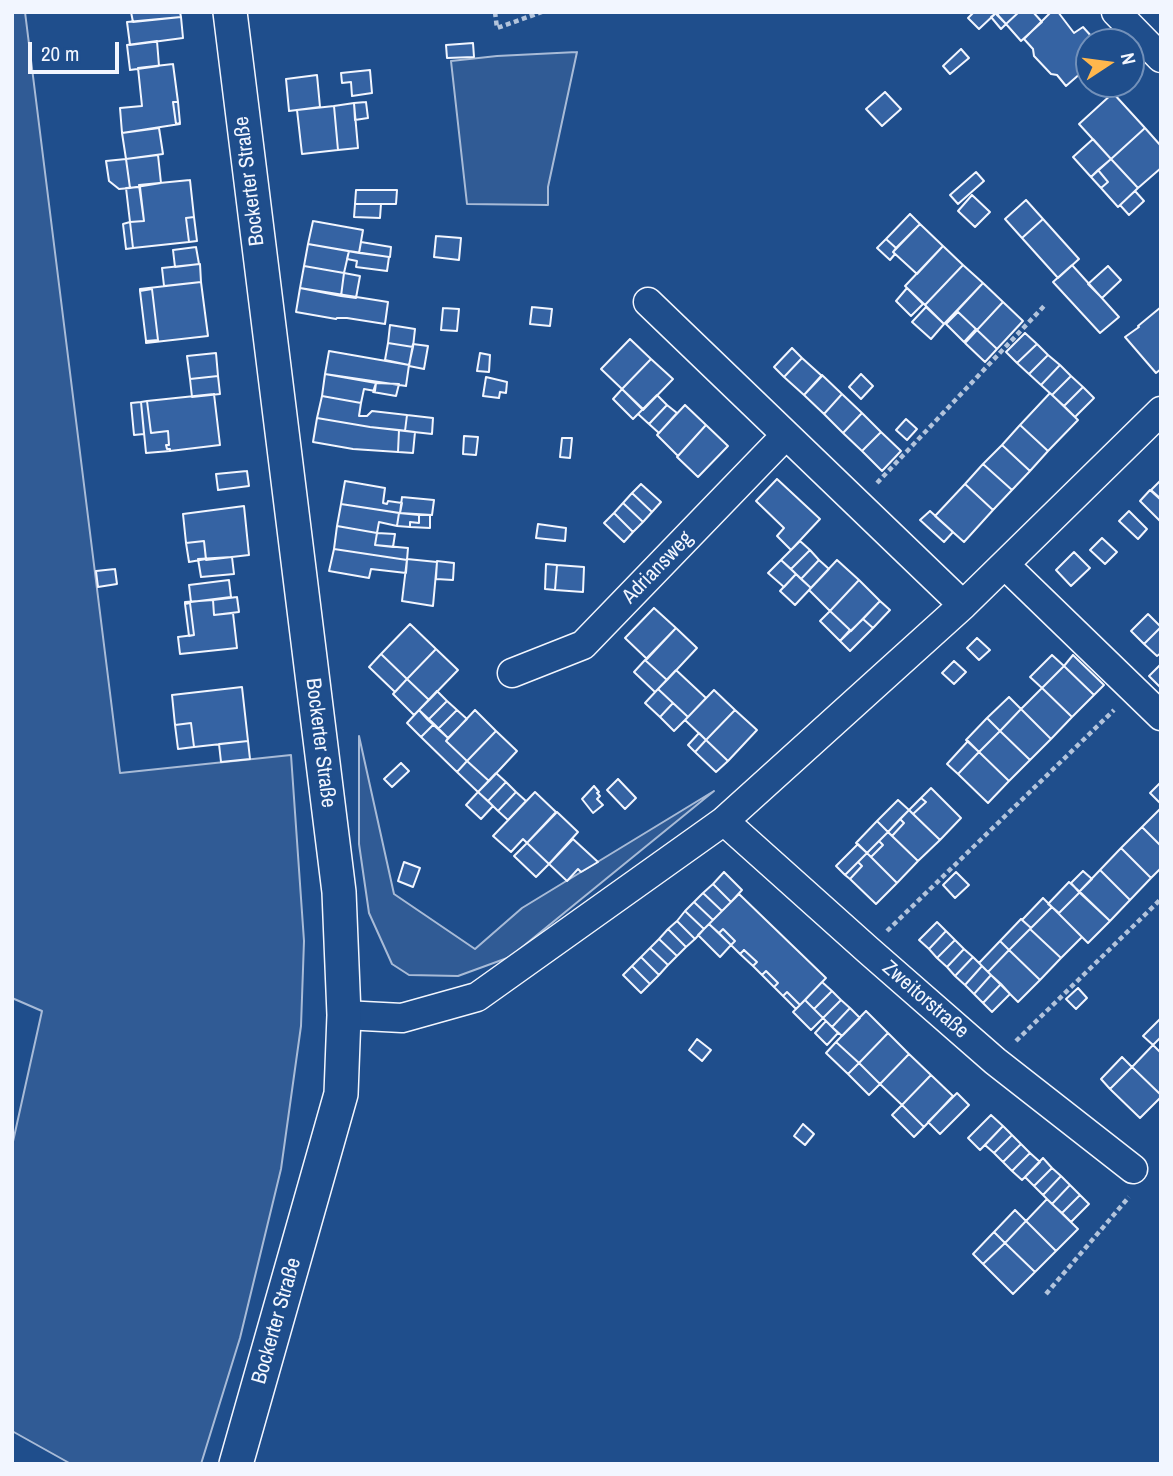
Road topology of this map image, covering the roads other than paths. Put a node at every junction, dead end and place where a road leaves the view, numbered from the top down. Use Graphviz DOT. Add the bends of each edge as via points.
graph roads {
  1 [pos="230,12"];
  2 [pos="1116,12"];
  3 [pos="1161,58"];
  4 [pos="648,302"];
  5 [pos="1161,411"];
  6 [pos="785,436"];
  7 [pos="1005,565"];
  8 [pos="963,605"];
  9 [pos="512,673"];
  10 [pos="1161,716"];
  11 [pos="724,821"];
  12 [pos="344,1015"];
  13 [pos="1133,1169"];
  14 [pos="236,1464"];
  1 -- 12 [label="street, Bockerter Straße" via="339,892"];
  2 -- 3 [label="street"];
  4 -- 6 [label="street"];
  5 -- 7 [label="street"];
  6 -- 8 [label="street"];
  6 -- 9 [label="street, Adriansweg" via="583,645"];
  7 -- 8 [label="street"];
  7 -- 10 [label="street"];
  8 -- 11 [label="street"];
  11 -- 12 [label="street" via="477,997 402,1018"];
  11 -- 13 [label="street, Zweitorstraße" via="995,1061"];
  12 -- 14 [label="street, Bockerter Straße" via="341,1094"];
}
